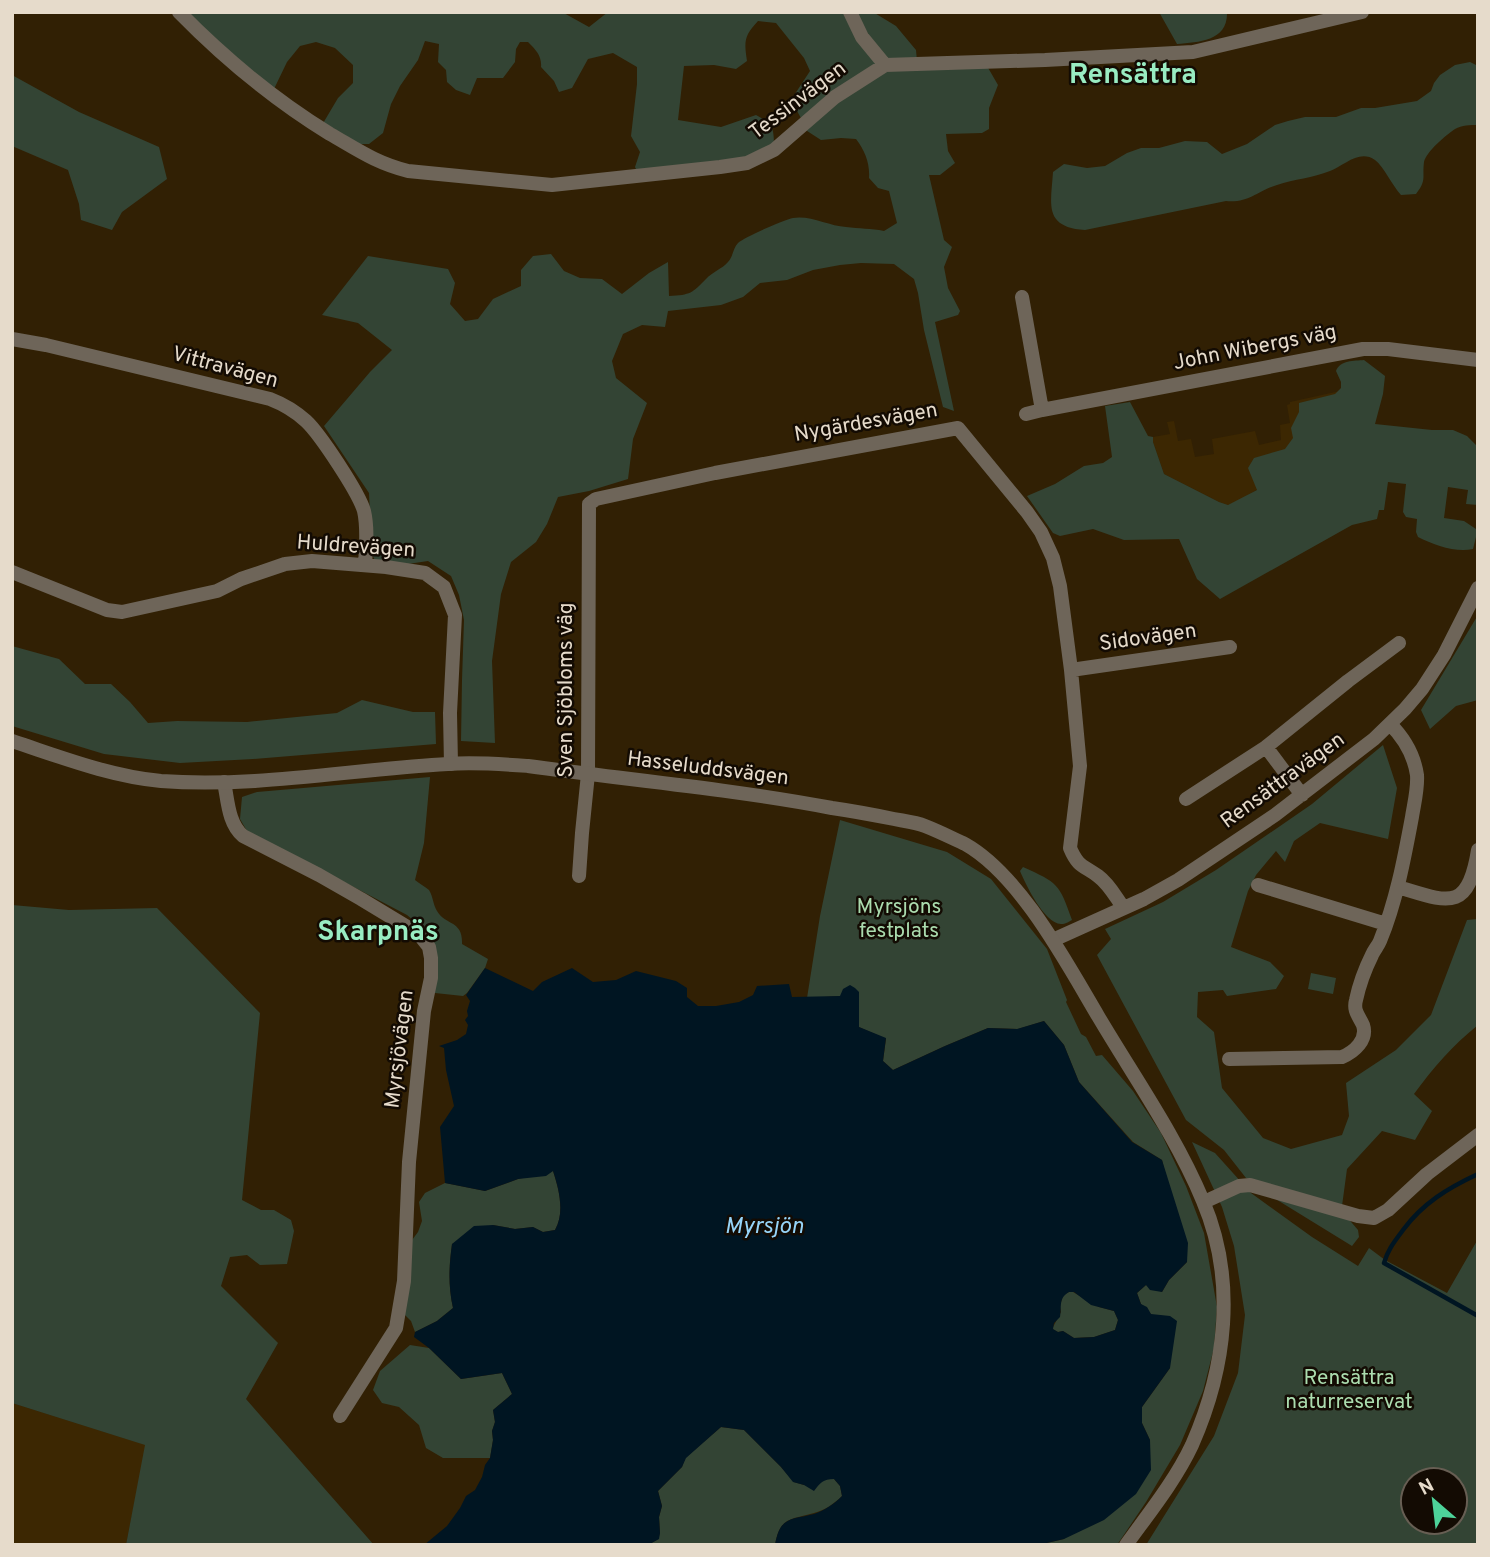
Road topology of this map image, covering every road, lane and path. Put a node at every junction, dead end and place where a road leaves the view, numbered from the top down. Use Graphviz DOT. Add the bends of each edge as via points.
graph roads {
  1 [pos="179,12"];
  2 [pos="850,12"];
  3 [pos="1362,12"];
  4 [pos="885,65"];
  5 [pos="1022,297"];
  6 [pos="12,339"];
  7 [pos="1478,360"];
  8 [pos="1042,410"];
  9 [pos="1026,414"];
  10 [pos="589,504"];
  11 [pos="365,565"];
  12 [pos="12,572"];
  13 [pos="1478,589"];
  14 [pos="1399,642"];
  15 [pos="1230,647"];
  16 [pos="1071,670"];
  17 [pos="1390,724"];
  18 [pos="12,741"];
  19 [pos="1266,747"];
  20 [pos="451,764"];
  21 [pos="588,774"];
  22 [pos="224,782"];
  23 [pos="1301,795"];
  24 [pos="1186,799"];
  25 [pos="1478,850"];
  26 [pos="579,876"];
  27 [pos="1258,885"];
  28 [pos="1398,887"];
  29 [pos="1123,907"];
  30 [pos="1386,924"];
  31 [pos="1053,940"];
  32 [pos="1229,1059"];
  33 [pos="1478,1135"];
  34 [pos="1204,1202"];
  35 [pos="341,1416"];
  36 [pos="1126,1545"];
  1 -- 4 [label="street, Tessinvägen" via="258,84 378,162 408,171 552,185 747,163 774,150 835,97"];
  2 -- 4 [label="street" via="862,37"];
  3 -- 4 [label="street" via="1193,52"];
  5 -- 8 [label="street"];
  6 -- 11 [label="street, Vittravägen" via="286,405 308,423 360,500"];
  7 -- 8 [label="street, John Wibergs väg" via="1363,349"];
  8 -- 9 [label="street, John Wibergs väg"];
  10 -- 16 [label="street, Nygärdesvägen" via="715,473 958,428 1041,532 1060,586"];
  10 -- 21 [label="street, Sven Sjöbloms väg"];
  11 -- 12 [label="street, Huldrevägen" via="285,564 217,591 122,612"];
  11 -- 20 [label="street, Huldrevägen" via="425,573 447,593 455,615"];
  13 -- 17 [label="street, Rensättravägen" via="1422,689"];
  14 -- 19 [label="street"];
  15 -- 16 [label="street, Sidovägen"];
  16 -- 29 [label="street, Nygärdesvägen" via="1080,766 1070,848 1083,867 1110,887"];
  17 -- 23 [label="street, Rensättravägen"];
  17 -- 28 [label="street" via="1409,749 1417,776"];
  18 -- 22 [label="street, Hasseluddsvägen" via="120,774"];
  19 -- 23 [label="street"];
  19 -- 24 [label="street"];
  20 -- 21 [label="street, Hasseluddsvägen" via="528,766"];
  20 -- 22 [label="street, Hasseluddsvägen"];
  21 -- 26 [label="street, Sven Sjöbloms väg"];
  21 -- 31 [label="street, Hasseluddsvägen" via="789,800 923,825 967,845 993,865"];
  22 -- 35 [label="street, Myrsjövägen" via="232,821 243,836 398,921 429,947 430,978 409,1161 404,1281 396,1328"];
  23 -- 29 [label="street, Rensättravägen" via="1178,880"];
  25 -- 28 [label="street" via="1473,875 1458,896 1447,900"];
  27 -- 30 [label="street"];
  28 -- 30 [label="street"];
  29 -- 31 [label="street, Rensättravägen"];
  30 -- 32 [label="street" via="1355,1003 1364,1031 1354,1051 1342,1057"];
  31 -- 34 [label="street, Hasseluddsvägen" via="1171,1135"];
  33 -- 34 [label="street" via="1374,1218 1250,1185"];
  34 -- 36 [label="street, Hasseluddsvägen" via="1222,1271 1220,1360 1191,1447"];
}
